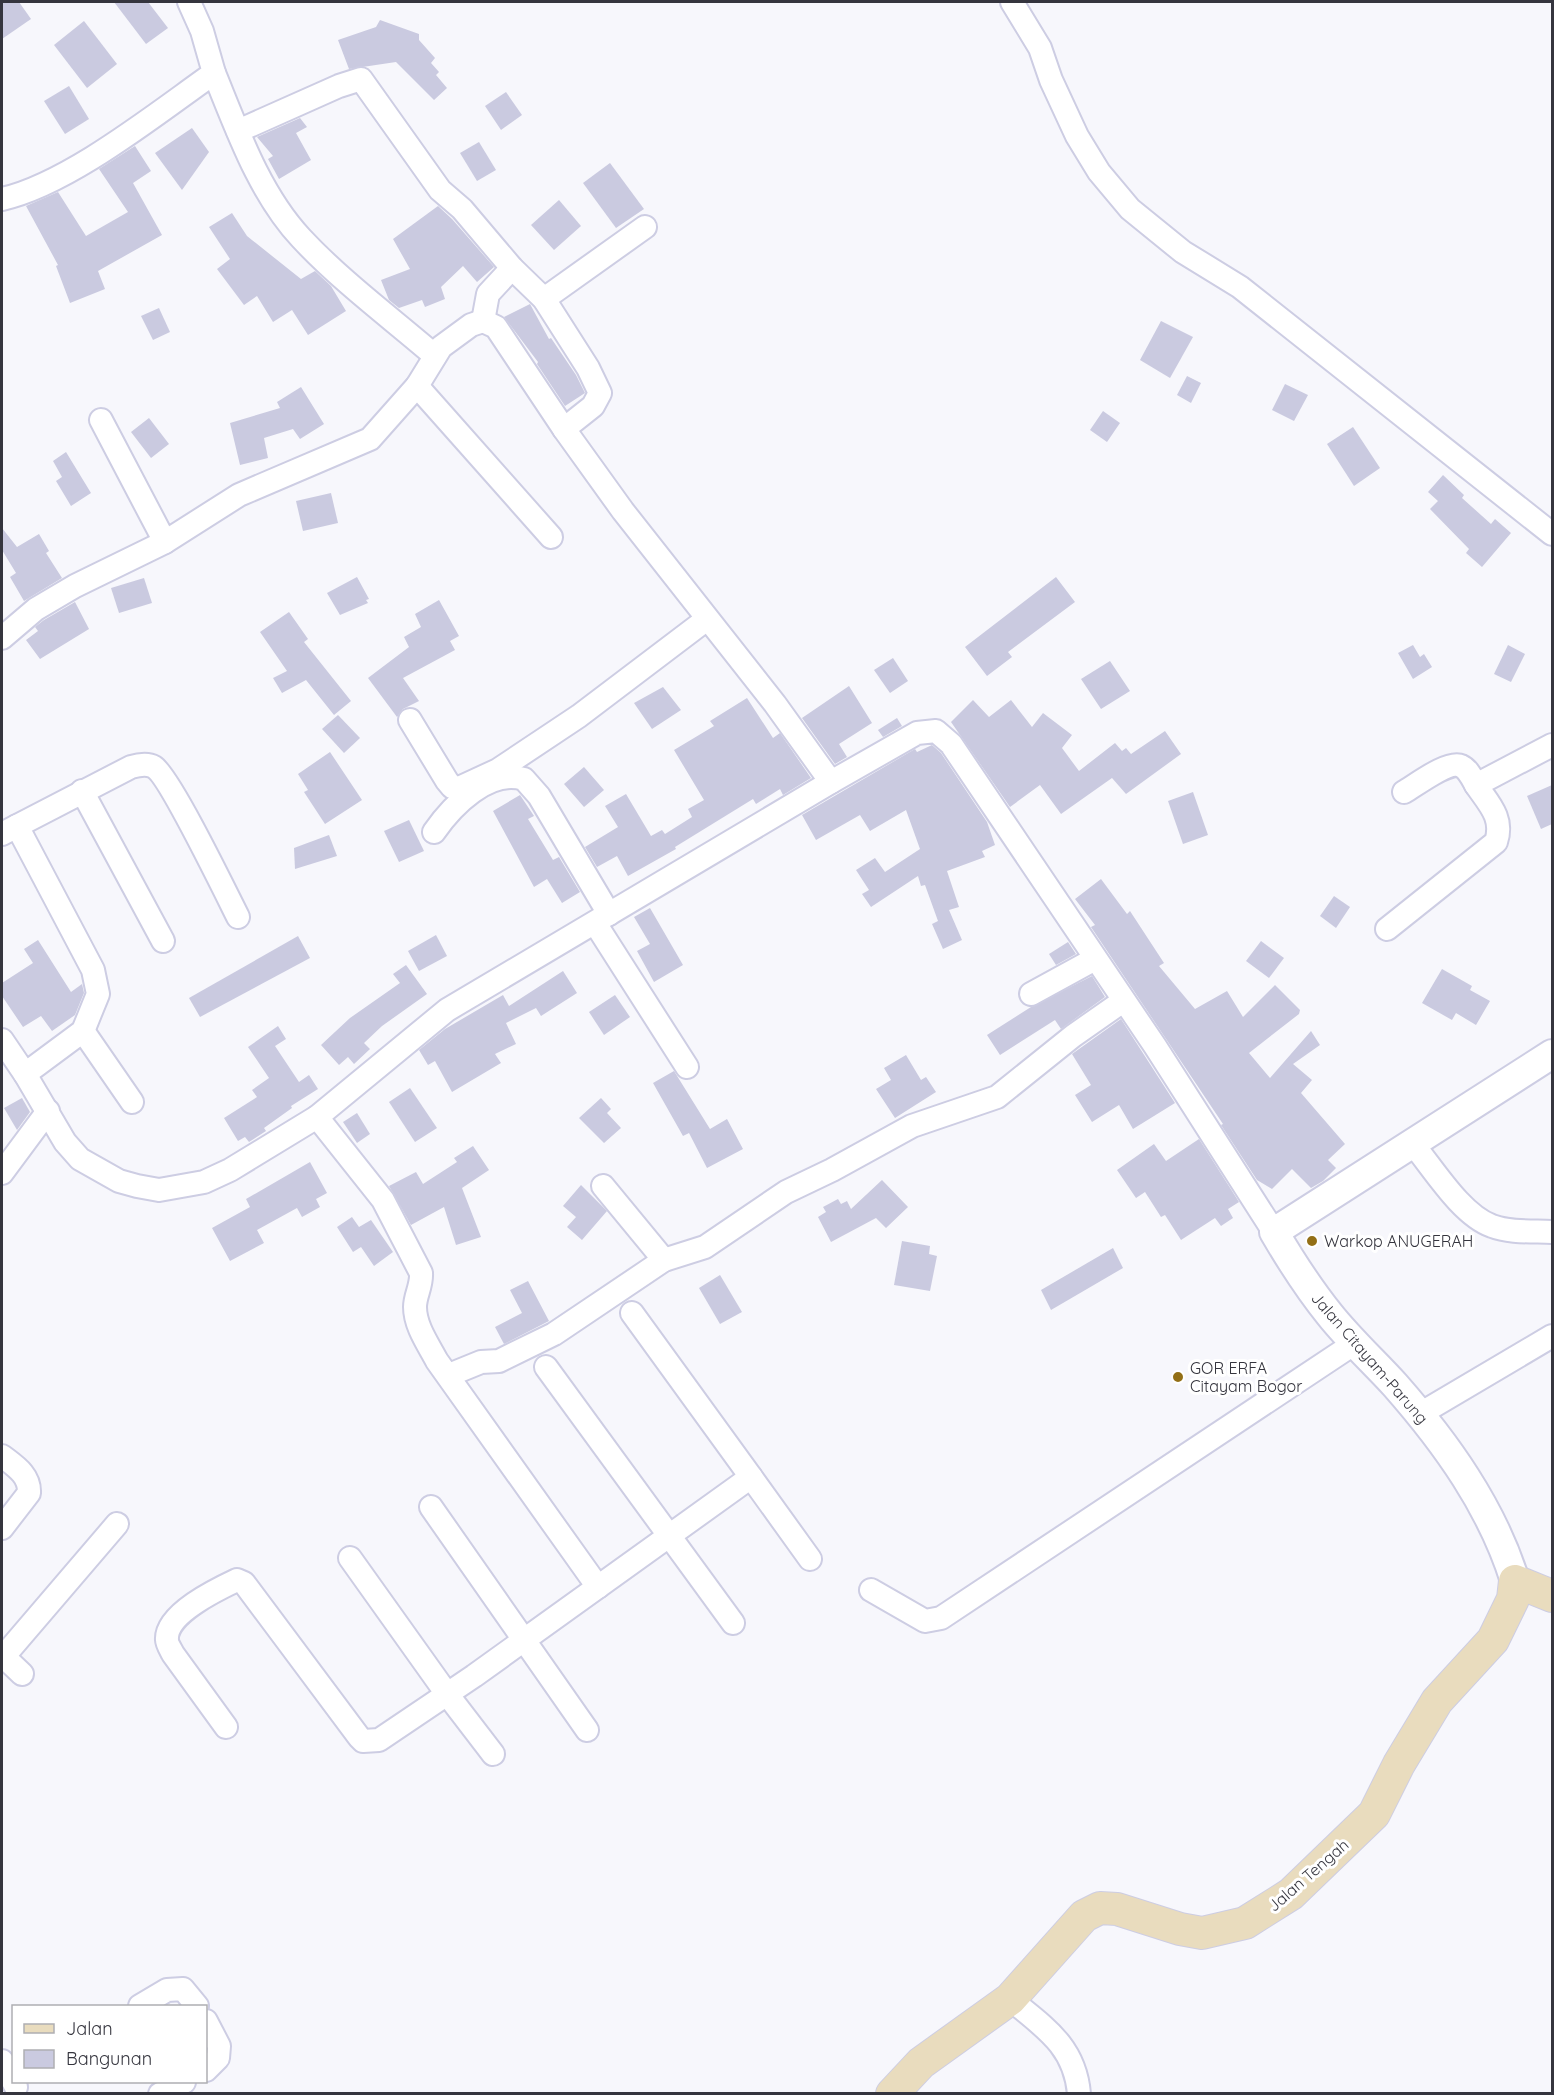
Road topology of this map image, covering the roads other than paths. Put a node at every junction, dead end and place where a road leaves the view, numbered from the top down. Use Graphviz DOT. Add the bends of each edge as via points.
graph roads {
  1 [pos="189,2"];
  2 [pos="1012,2"];
  3 [pos="214,73"];
  4 [pos="238,131"];
  5 [pos="2,199"];
  6 [pos="645,227"];
  7 [pos="513,268"];
  8 [pos="544,299"];
  9 [pos="483,321"];
  10 [pos="435,356"];
  11 [pos="417,386"];
  12 [pos="101,420"];
  13 [pos="564,429"];
  14 [pos="1552,534"];
  15 [pos="551,537"];
  16 [pos="165,543"];
  17 [pos="707,619"];
  18 [pos="2,638"];
  19 [pos="410,720"];
  20 [pos="1552,745"];
  21 [pos="831,782"];
  22 [pos="1476,785"];
  23 [pos="82,791"];
  24 [pos="1404,792"];
  25 [pos="9,830"];
  26 [pos="434,832"];
  27 [pos="238,917"];
  28 [pos="602,918"];
  29 [pos="1387,928"];
  30 [pos="163,941"];
  31 [pos="1095,959"];
  32 [pos="1031,994"];
  33 [pos="1123,1001"];
  34 [pos="84,1031"];
  35 [pos="2,1040"];
  36 [pos="1552,1054"];
  37 [pos="687,1067"];
  38 [pos="25,1074"];
  39 [pos="132,1102"];
  40 [pos="48,1111"];
  41 [pos="317,1117"];
  42 [pos="1412,1143"];
  43 [pos="2,1173"];
  44 [pos="603,1186"];
  45 [pos="1274,1232"];
  46 [pos="1552,1232"];
  47 [pos="664,1260"];
  48 [pos="632,1313"];
  49 [pos="1552,1336"];
  50 [pos="1355,1343"];
  51 [pos="546,1367"];
  52 [pos="449,1375"];
  53 [pos="1420,1414"];
  54 [pos="2,1456"];
  55 [pos="751,1477"];
  56 [pos="431,1507"];
  57 [pos="117,1524"];
  58 [pos="2,1528"];
  59 [pos="669,1536"];
  60 [pos="350,1558"];
  61 [pos="810,1559"];
  62 [pos="1515,1581"];
  63 [pos="598,1587"];
  64 [pos="871,1590"];
  65 [pos="1552,1596"];
  66 [pos="733,1623"];
  67 [pos="525,1640"];
  68 [pos="3,1655"];
  69 [pos="22,1674"];
  70 [pos="447,1694"];
  71 [pos="226,1727"];
  72 [pos="587,1730"];
  73 [pos="493,1754"];
  74 [pos="1010,1999"];
  75 [pos="143,2005"];
  76 [pos="196,2005"];
  77 [pos="207,2023"];
  78 [pos="2,2061"];
  79 [pos="207,2069"];
  80 [pos="12,2082"];
  81 [pos="182,2083"];
  82 [pos="160,2094"];
  83 [pos="892,2094"];
  84 [pos="1079,2094"];
  1 -- 3 [label="street"];
  2 -- 14 [label="street" via="1040,48 1077,136 1099,172 1130,208 1183,252 1240,287"];
  3 -- 4 [label="street"];
  3 -- 5 [label="street" via="70,170"];
  4 -- 7 [label="street" via="361,79 440,190 462,209"];
  4 -- 10 [label="street" via="259,176 300,237"];
  6 -- 8 [label="street"];
  7 -- 8 [label="street"];
  7 -- 9 [label="street" via="488,294"];
  8 -- 13 [label="street" via="600,393 592,406"];
  9 -- 10 [label="street" via="458,333"];
  9 -- 13 [label="street" via="496,327 506,339"];
  10 -- 11 [label="street"];
  11 -- 15 [label="street"];
  11 -- 16 [label="street" via="370,439 238,495"];
  12 -- 16 [label="street"];
  13 -- 17 [label="street"];
  16 -- 18 [label="street" via="46,603"];
  17 -- 19 [label="street" via="579,716 498,770 459,788 447,781"];
  17 -- 21 [label="street"];
  20 -- 22 [label="street"];
  21 -- 28 [label="street"];
  21 -- 31 [label="street" via="917,733 936,731 957,754"];
  22 -- 24 [label="street" via="1458,764 1449,765"];
  22 -- 29 [label="street" via="1498,818 1496,842"];
  23 -- 25 [label="street"];
  23 -- 27 [label="street" via="131,766 154,767 173,793"];
  23 -- 30 [label="street"];
  25 -- 34 [label="street" via="93,970 98,994"];
  26 -- 28 [label="street" via="474,790 507,776 524,778 539,796"];
  28 -- 37 [label="street"];
  28 -- 41 [label="street" via="447,1010"];
  31 -- 32 [label="street"];
  31 -- 33 [label="street"];
  33 -- 45 [label="street"];
  33 -- 47 [label="street" via="997,1097 912,1126 770,1201 705,1247"];
  34 -- 38 [label="street"];
  34 -- 39 [label="street"];
  35 -- 38 [label="street"];
  36 -- 42 [label="street"];
  38 -- 40 [label="street"];
  40 -- 41 [label="street" via="65,1142 80,1159 118,1181 159,1190 204,1182 230,1170"];
  40 -- 43 [label="street"];
  41 -- 52 [label="street" via="383,1200 421,1273 415,1305 417,1322 437,1361"];
  42 -- 45 [label="street"];
  42 -- 46 [label="street" via="1461,1203 1485,1223"];
  44 -- 47 [label="street"];
  45 -- 50 [label="street, Jalan Citayam-Parung" via="1310,1288"];
  47 -- 52 [label="street" via="554,1334 500,1361 481,1362"];
  48 -- 55 [label="street"];
  49 -- 53 [label="street"];
  50 -- 53 [label="street, Jalan Citayam-Parung"];
  50 -- 64 [label="street" via="941,1618 925,1621"];
  51 -- 59 [label="street"];
  52 -- 63 [label="street"];
  53 -- 62 [label="street, Jalan Citayam-Parung" via="1479,1497"];
  54 -- 58 [label="street" via="25,1476 29,1493"];
  55 -- 59 [label="street"];
  55 -- 61 [label="street"];
  56 -- 67 [label="street"];
  57 -- 68 [label="street"];
  59 -- 63 [label="street"];
  59 -- 66 [label="street"];
  60 -- 70 [label="street"];
  62 -- 65 [label="main road"];
  62 -- 74 [label="main road, Jalan Tengah" via="1513,1599 1492,1640 1437,1701 1374,1814 1291,1894 1245,1923 1202,1933 1117,1909 1100,1908 1084,1916"];
  63 -- 67 [label="street"];
  67 -- 70 [label="street"];
  67 -- 72 [label="street"];
  68 -- 69 [label="street"];
  70 -- 71 [label="street" via="379,1740 363,1740 255,1594 237,1580 209,1593 178,1618 167,1641"];
  70 -- 73 [label="street"];
  74 -- 83 [label="main road, Jalan Tengah" via="921,2063"];
  74 -- 84 [label="street" via="1045,2027 1070,2055"];
  75 -- 76 [label="street" via="167,1990 183,1989"];
  77 -- 79 [label="street" via="219,2046 218,2058"];
  78 -- 80 [label="street"];
  81 -- 82 [label="street"];
}
